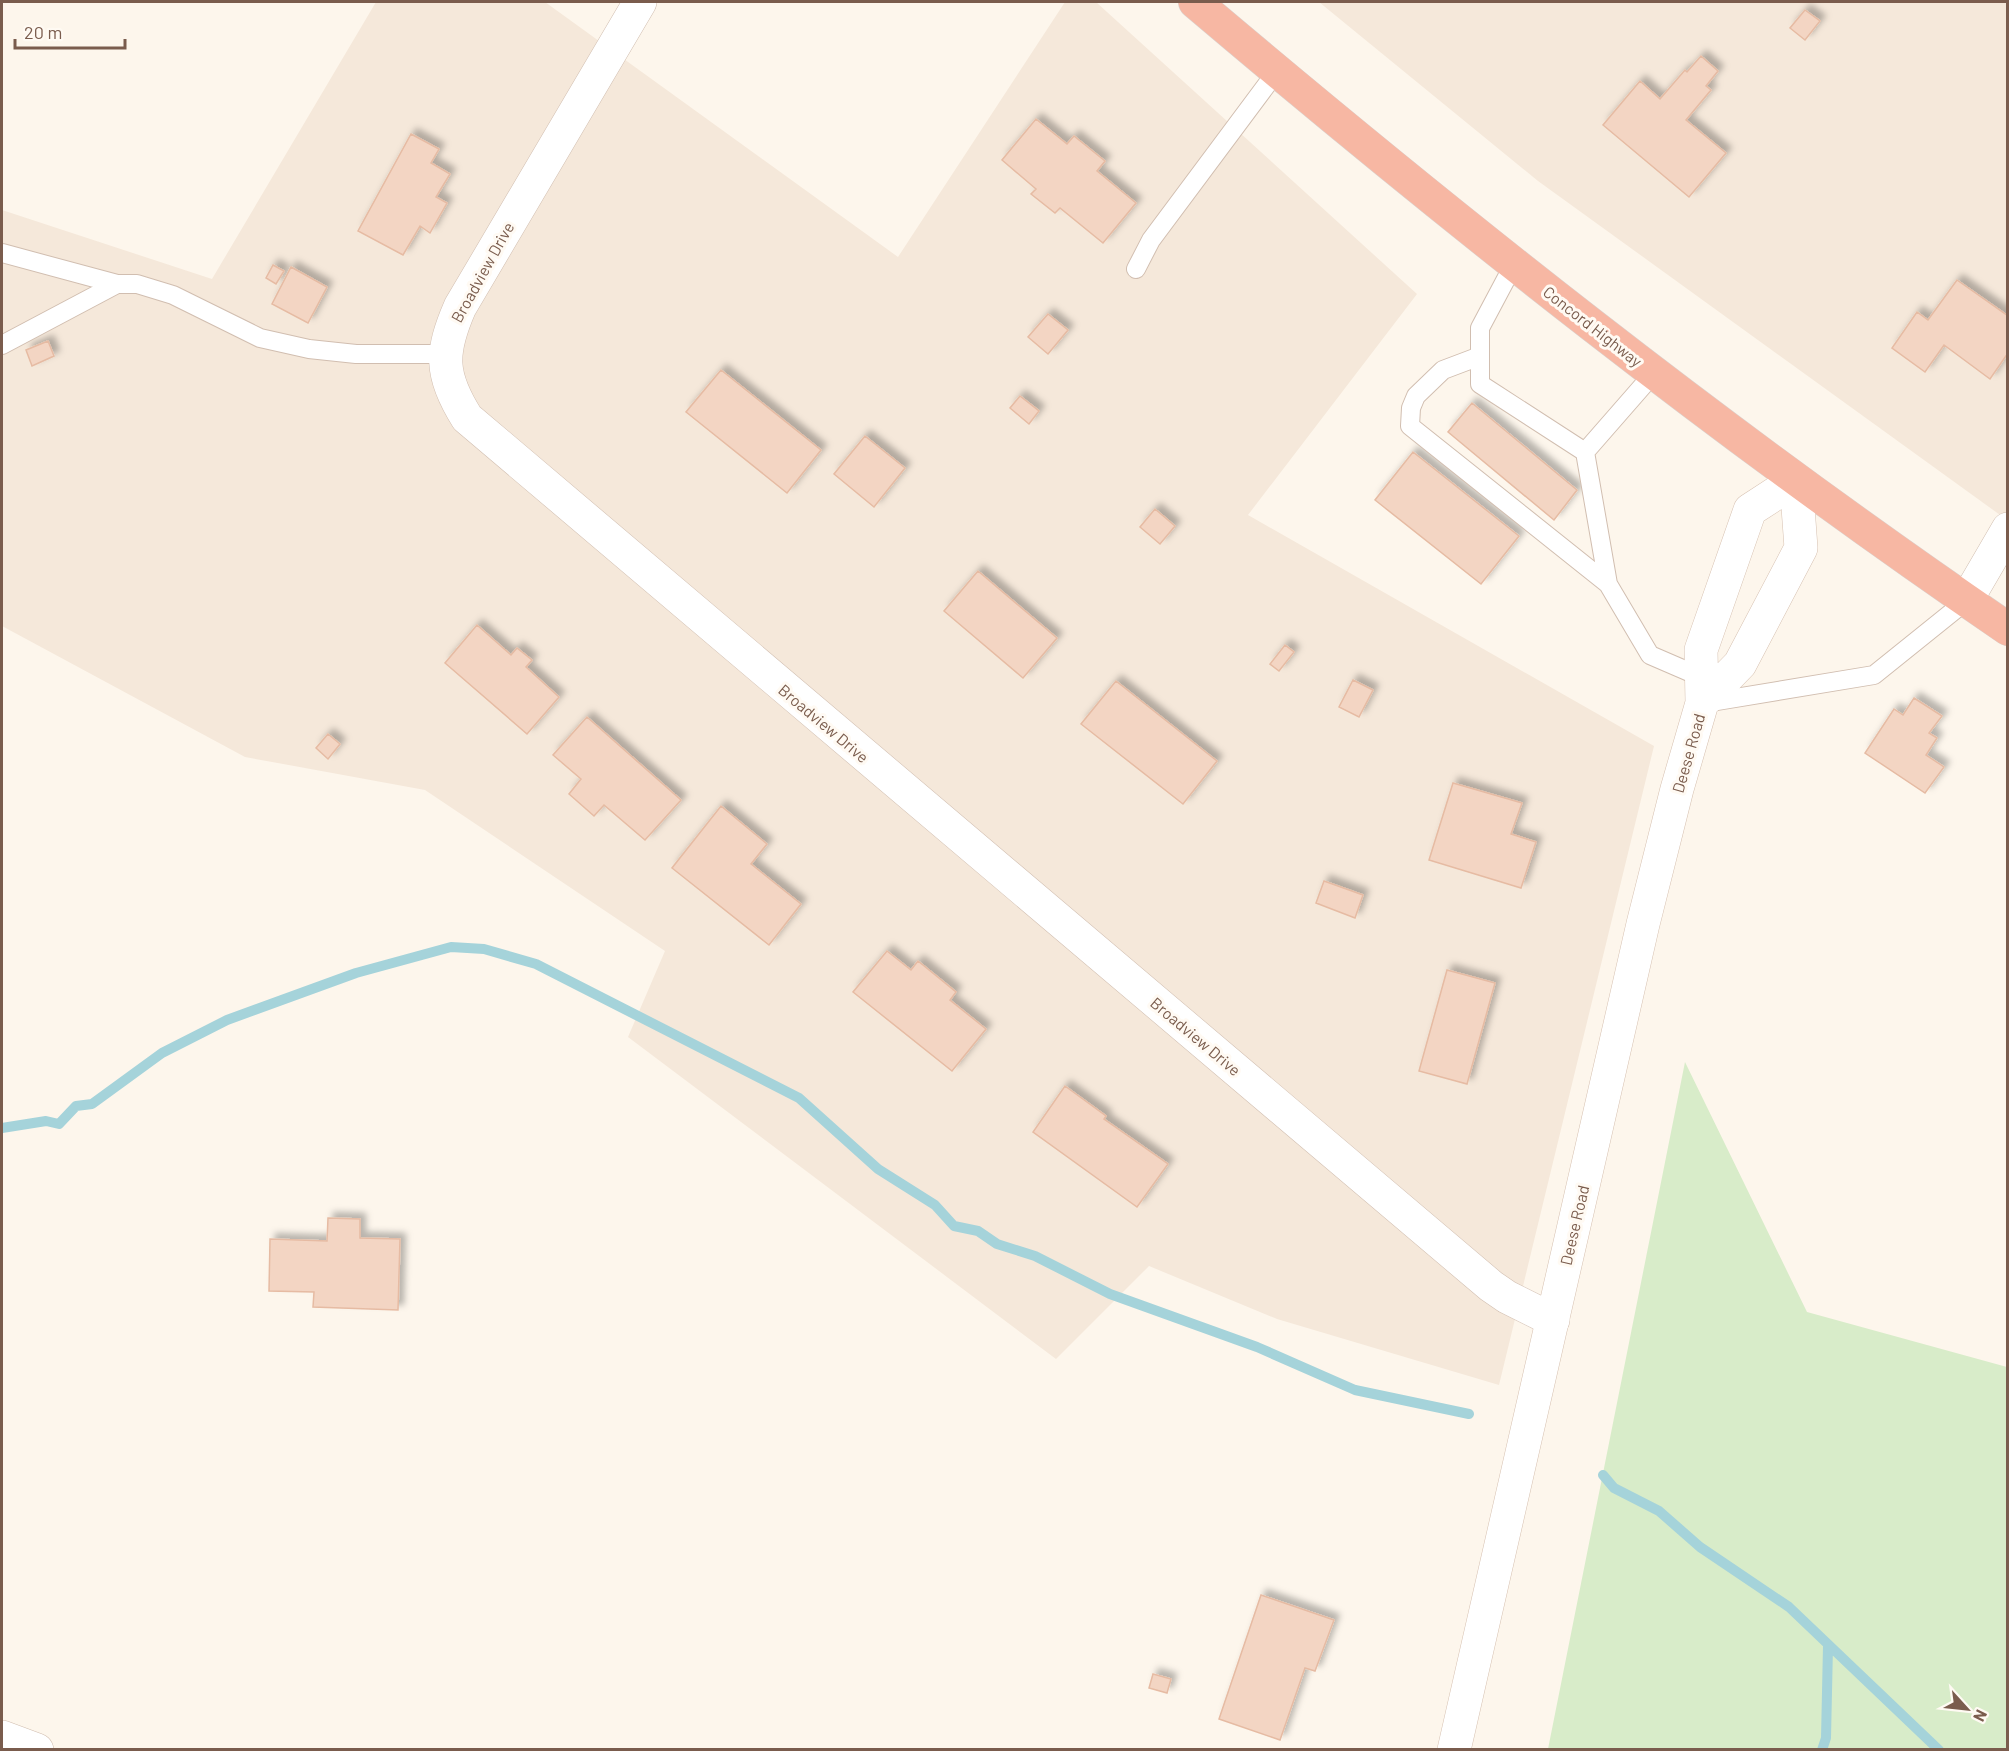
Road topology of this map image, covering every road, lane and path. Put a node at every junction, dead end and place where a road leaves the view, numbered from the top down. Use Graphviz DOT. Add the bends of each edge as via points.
graph roads {
  1 [pos="640,2"];
  2 [pos="1195,2"];
  3 [pos="1277,71"];
  4 [pos="2,253"];
  5 [pos="1514,264"];
  6 [pos="1136,269"];
  7 [pos="117,284"];
  8 [pos="2,345"];
  9 [pos="446,354"];
  10 [pos="1480,356"];
  11 [pos="1654,373"];
  12 [pos="1586,452"];
  13 [pos="1796,480"];
  14 [pos="2007,529"];
  15 [pos="1608,584"];
  16 [pos="1966,601"];
  17 [pos="2007,629"];
  18 [pos="1702,690"];
  19 [pos="1553,1320"];
  20 [pos="2,1737"];
  21 [pos="37,1749"];
  22 [pos="1454,1749"];
  1 -- 9 [label="street, Broadview Drive" via="460,307 450,330"];
  2 -- 3 [label="highway, Concord Highway"];
  3 -- 5 [label="highway, Concord Highway"];
  3 -- 6 [label="lane" via="1151,240"];
  4 -- 7 [label="lane"];
  5 -- 10 [label="lane" via="1480,328"];
  5 -- 11 [label="highway, Concord Highway"];
  7 -- 8 [label="lane"];
  7 -- 9 [label="lane" via="137,284 172,295 260,338 309,349 356,354"];
  9 -- 19 [label="street, Broadview Drive" via="446,377 454,398 483,434 1491,1286"];
  10 -- 12 [label="lane" via="1480,384"];
  10 -- 15 [label="lane" via="1443,370 1416,396 1410,426"];
  11 -- 12 [label="lane"];
  11 -- 13 [label="highway, Concord Highway"];
  12 -- 15 [label="lane"];
  13 -- 16 [label="highway, Concord Highway"];
  13 -- 18 [label="street, Deese Road" via="1750,510 1701,650"];
  13 -- 18 [label="street, Deese Road" via="1801,548 1740,664"];
  14 -- 16 [label="street"];
  15 -- 18 [label="lane" via="1650,655"];
  16 -- 17 [label="highway, Concord Highway"];
  16 -- 18 [label="lane" via="1874,675"];
  18 -- 19 [label="street, Deese Road" via="1643,924"];
  19 -- 22 [label="street, Deese Road"];
  20 -- 21 [label="street"];
}
